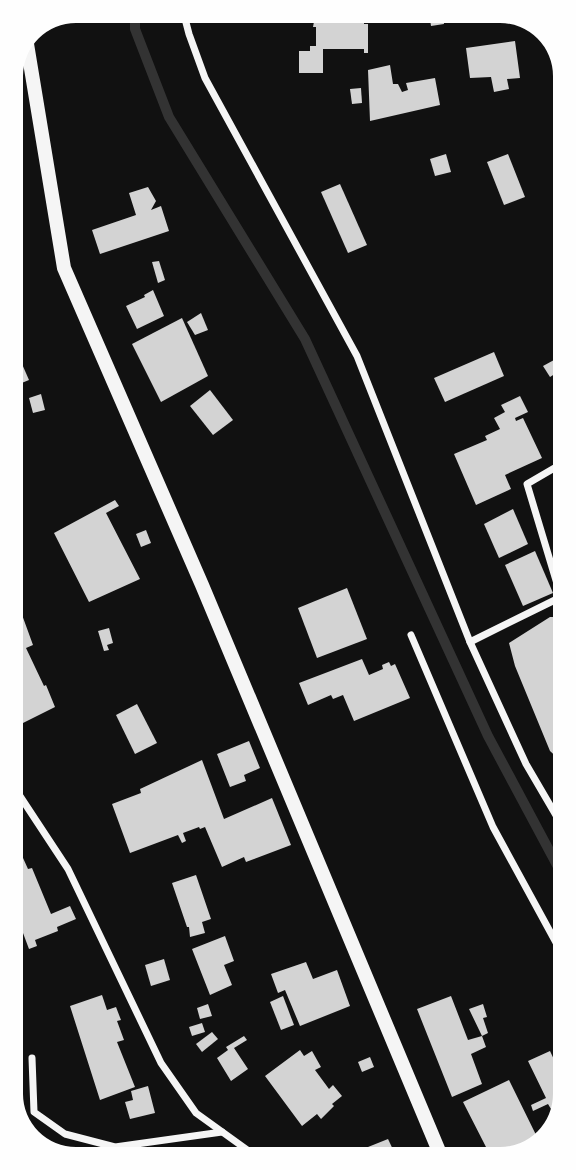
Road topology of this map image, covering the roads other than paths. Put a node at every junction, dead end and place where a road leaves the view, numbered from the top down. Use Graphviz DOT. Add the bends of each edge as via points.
graph roads {
  1 [pos="186,23"];
  2 [pos="28,52"];
  3 [pos="553,469"];
  4 [pos="553,570"];
  5 [pos="553,604"];
  6 [pos="411,635"];
  7 [pos="470,642"];
  8 [pos="23,801"];
  9 [pos="553,810"];
  10 [pos="553,937"];
  11 [pos="32,1058"];
  12 [pos="222,1132"];
  13 [pos="243,1147"];
  14 [pos="437,1147"];
  1 -- 7 [label="street" via="205,78 357,356"];
  2 -- 14 [label="main road" via="64,268"];
  3 -- 4 [label="street" via="527,484"];
  5 -- 7 [label="street"];
  6 -- 10 [label="street" via="492,827"];
  7 -- 9 [label="street" via="526,764"];
  8 -- 12 [label="street" via="68,869 161,1063 196,1113"];
  11 -- 12 [label="street" via="34,1112 65,1134 115,1147"];
  12 -- 13 [label="street"];
}
